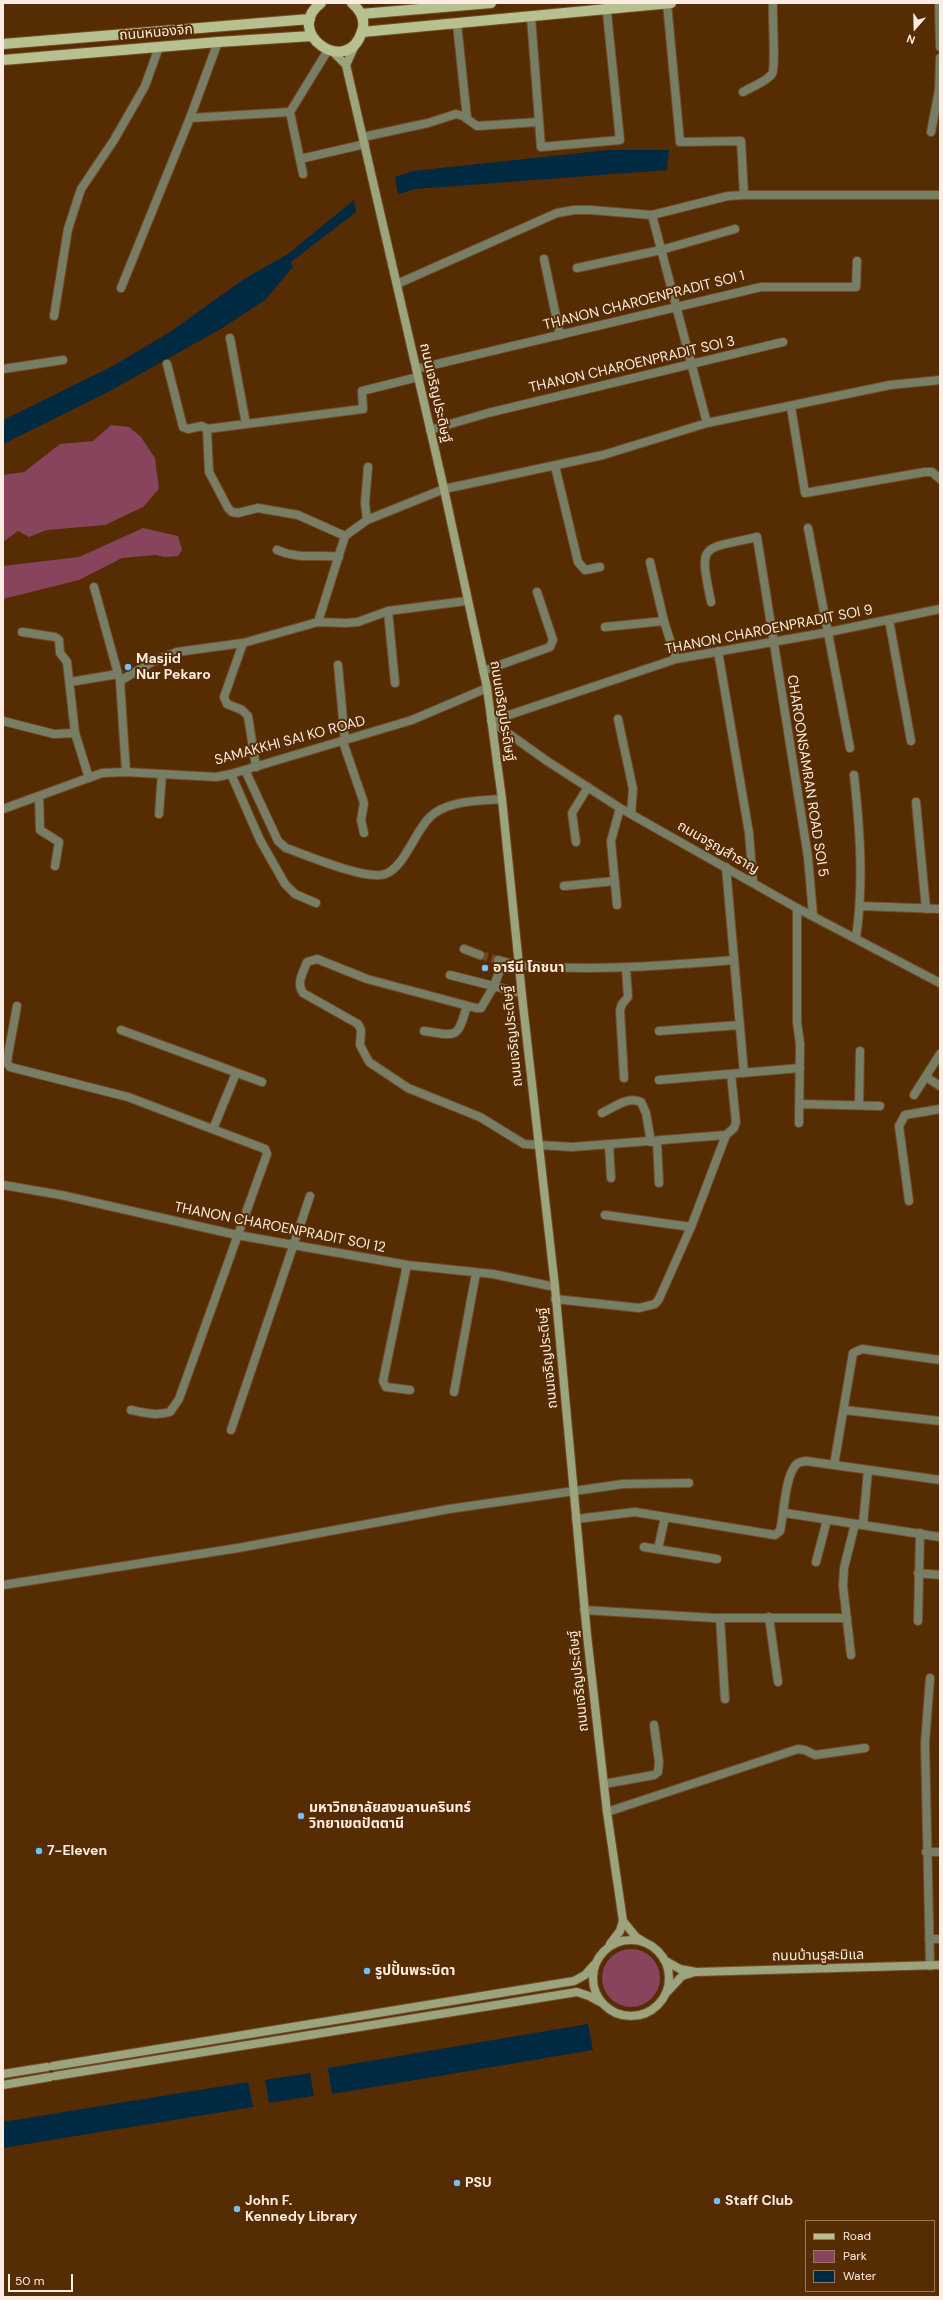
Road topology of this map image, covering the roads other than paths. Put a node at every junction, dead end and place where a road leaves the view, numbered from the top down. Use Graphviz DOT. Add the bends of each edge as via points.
graph roads {
  1 [pos="321,3"];
  2 [pos="352,3"];
  3 [pos="491,3"];
  4 [pos="667,3"];
  5 [pos="671,3"];
  6 [pos="773,3"];
  7 [pos="939,3"];
  8 [pos="435,5"];
  9 [pos="607,6"];
  10 [pos="361,14"];
  11 [pos="531,17"];
  12 [pos="310,19"];
  13 [pos="457,24"];
  14 [pos="362,32"];
  15 [pos="312,36"];
  16 [pos="218,42"];
  17 [pos="356,43"];
  18 [pos="3,44"];
  19 [pos="159,47"];
  20 [pos="940,47"];
  21 [pos="330,51"];
  22 [pos="940,58"];
  23 [pos="3,60"];
  24 [pos="346,65"];
  25 [pos="743,92"];
  26 [pos="290,112"];
  27 [pos="190,118"];
  28 [pos="466,118"];
  29 [pos="538,122"];
  30 [pos="931,132"];
  31 [pos="364,141"];
  32 [pos="300,159"];
  33 [pos="303,174"];
  34 [pos="744,195"];
  35 [pos="940,195"];
  36 [pos="652,215"];
  37 [pos="735,228"];
  38 [pos="661,250"];
  39 [pos="544,259"];
  40 [pos="857,261"];
  41 [pos="577,268"];
  42 [pos="397,284"];
  43 [pos="121,288"];
  44 [pos="676,307"];
  45 [pos="54,316"];
  46 [pos="560,335"];
  47 [pos="230,338"];
  48 [pos="783,342"];
  49 [pos="63,360"];
  50 [pos="167,364"];
  51 [pos="692,364"];
  52 [pos="3,369"];
  53 [pos="417,373"];
  54 [pos="940,380"];
  55 [pos="790,407"];
  56 [pos="707,423"];
  57 [pos="246,424"];
  58 [pos="207,429"];
  59 [pos="430,430"];
  60 [pos="556,466"];
  61 [pos="368,467"];
  62 [pos="940,479"];
  63 [pos="444,489"];
  64 [pos="367,520"];
  65 [pos="808,528"];
  66 [pos="345,536"];
  67 [pos="277,550"];
  68 [pos="339,557"];
  69 [pos="650,562"];
  70 [pos="600,567"];
  71 [pos="94,587"];
  72 [pos="537,592"];
  73 [pos="466,601"];
  74 [pos="711,602"];
  75 [pos="940,608"];
  76 [pos="388,610"];
  77 [pos="889,620"];
  78 [pos="664,621"];
  79 [pos="318,622"];
  80 [pos="605,627"];
  81 [pos="22,632"];
  82 [pos="829,632"];
  83 [pos="772,642"];
  84 [pos="243,643"];
  85 [pos="718,651"];
  86 [pos="676,659"];
  87 [pos="338,665"];
  88 [pos="483,671"];
  89 [pos="119,678"];
  90 [pos="70,682"];
  91 [pos="395,683"];
  92 [pos="487,688"];
  93 [pos="618,719"];
  94 [pos="3,721"];
  95 [pos="491,721"];
  96 [pos="75,733"];
  97 [pos="344,741"];
  98 [pos="911,741"];
  99 [pos="850,748"];
  100 [pos="256,767"];
  101 [pos="245,770"];
  102 [pos="126,772"];
  103 [pos="162,774"];
  104 [pos="231,774"];
  105 [pos="854,775"];
  106 [pos="89,778"];
  107 [pos="588,787"];
  108 [pos="39,796"];
  109 [pos="502,800"];
  110 [pos="916,802"];
  111 [pos="620,808"];
  112 [pos="3,809"];
  113 [pos="159,814"];
  114 [pos="631,814"];
  115 [pos="364,833"];
  116 [pos="576,842"];
  117 [pos="55,866"];
  118 [pos="726,867"];
  119 [pos="615,881"];
  120 [pos="753,883"];
  121 [pos="564,886"];
  122 [pos="316,903"];
  123 [pos="617,905"];
  124 [pos="861,906"];
  125 [pos="797,908"];
  126 [pos="926,909"];
  127 [pos="940,909"];
  128 [pos="813,915"];
  129 [pos="856,938"];
  130 [pos="464,949"];
  131 [pos="480,955"];
  132 [pos="734,960"];
  133 [pos="519,966"];
  134 [pos="626,968"];
  135 [pos="450,975"];
  136 [pos="940,983"];
  137 [pos="494,986"];
  138 [pos="521,992"];
  139 [pos="18,1006"];
  140 [pos="467,1006"];
  141 [pos="740,1025"];
  142 [pos="121,1030"];
  143 [pos="424,1031"];
  144 [pos="659,1031"];
  145 [pos="860,1051"];
  146 [pos="940,1054"];
  147 [pos="800,1068"];
  148 [pos="236,1073"];
  149 [pos="744,1073"];
  150 [pos="731,1074"];
  151 [pos="926,1077"];
  152 [pos="624,1078"];
  153 [pos="659,1080"];
  154 [pos="262,1082"];
  155 [pos="940,1086"];
  156 [pos="914,1095"];
  157 [pos="799,1104"];
  158 [pos="859,1105"];
  159 [pos="880,1106"];
  160 [pos="940,1109"];
  161 [pos="602,1113"];
  162 [pos="799,1123"];
  163 [pos="213,1129"];
  164 [pos="726,1135"];
  165 [pos="654,1142"];
  166 [pos="608,1145"];
  167 [pos="539,1146"];
  168 [pos="611,1178"];
  169 [pos="659,1183"];
  170 [pos="3,1185"];
  171 [pos="310,1196"];
  172 [pos="909,1201"];
  173 [pos="605,1215"];
  174 [pos="691,1227"];
  175 [pos="238,1235"];
  176 [pos="292,1244"];
  177 [pos="407,1265"];
  178 [pos="476,1273"];
  179 [pos="555,1287"];
  180 [pos="555,1299"];
  181 [pos="940,1360"];
  182 [pos="410,1390"];
  183 [pos="454,1392"];
  184 [pos="131,1410"];
  185 [pos="844,1410"];
  186 [pos="940,1421"];
  187 [pos="231,1430"];
  188 [pos="834,1465"];
  189 [pos="868,1470"];
  190 [pos="940,1480"];
  191 [pos="689,1483"];
  192 [pos="574,1492"];
  193 [pos="785,1514"];
  194 [pos="665,1517"];
  195 [pos="576,1519"];
  196 [pos="826,1520"];
  197 [pos="859,1524"];
  198 [pos="920,1533"];
  199 [pos="940,1537"];
  200 [pos="644,1547"];
  201 [pos="658,1549"];
  202 [pos="717,1559"];
  203 [pos="816,1562"];
  204 [pos="918,1572"];
  205 [pos="940,1575"];
  206 [pos="3,1584"];
  207 [pos="584,1610"];
  208 [pos="769,1617"];
  209 [pos="720,1618"];
  210 [pos="846,1618"];
  211 [pos="918,1621"];
  212 [pos="851,1655"];
  213 [pos="930,1678"];
  214 [pos="778,1682"];
  215 [pos="725,1699"];
  216 [pos="654,1725"];
  217 [pos="865,1748"];
  218 [pos="604,1784"];
  219 [pos="607,1812"];
  220 [pos="926,1852"];
  221 [pos="940,1852"];
  222 [pos="624,1921"];
  223 [pos="929,1939"];
  224 [pos="940,1939"];
  225 [pos="644,1942"];
  226 [pos="610,1945"];
  227 [pos="664,1960"];
  228 [pos="594,1965"];
  229 [pos="930,1966"];
  230 [pos="940,1966"];
  231 [pos="696,1972"];
  232 [pos="666,1992"];
  233 [pos="600,2002"];
  234 [pos="50,2067"];
  235 [pos="3,2074"];
  236 [pos="52,2076"];
  237 [pos="3,2085"];
  1 -- 12 [label="main road" via="313,11"];
  2 -- 10 [label="main road"];
  3 -- 8 [label="main road"];
  4 -- 5 [label="main road"];
  4 -- 9 [label="main road"];
  4 -- 34 [label="street" via="680,142 741,141"];
  6 -- 25 [label="street" via="771,20 774,68 768,78"];
  7 -- 20 [label="street"];
  8 -- 10 [label="main road"];
  9 -- 11 [label="main road"];
  9 -- 29 [label="street" via="620,140 541,147"];
  10 -- 14 [label="main road"];
  11 -- 13 [label="main road"];
  11 -- 29 [label="street"];
  12 -- 15 [label="main road"];
  12 -- 18 [label="main road, ถนนหนองจิก"];
  13 -- 14 [label="main road"];
  13 -- 28 [label="street"];
  14 -- 17 [label="main road"];
  15 -- 16 [label="main road, ถนนหนองจิก"];
  15 -- 21 [label="main road" via="317,43"];
  16 -- 19 [label="main road, ถนนหนองจิก"];
  16 -- 27 [label="street"];
  17 -- 21 [label="main road" via="345,50"];
  17 -- 24 [label="main road"];
  19 -- 23 [label="main road, ถนนหนองจิก"];
  19 -- 45 [label="street" via="142,91 114,140 81,189 68,230"];
  21 -- 24 [label="main road"];
  21 -- 26 [label="street"];
  22 -- 30 [label="street"];
  24 -- 31 [label="main road, ถนนเจริญประดิษฐ์"];
  26 -- 27 [label="street"];
  26 -- 32 [label="street"];
  27 -- 43 [label="street"];
  28 -- 29 [label="street" via="477,126"];
  28 -- 31 [label="street" via="456,114"];
  31 -- 32 [label="street"];
  31 -- 42 [label="main road, ถนนเจริญประดิษฐ์"];
  32 -- 33 [label="street"];
  34 -- 35 [label="street"];
  34 -- 36 [label="street" via="728,196"];
  36 -- 38 [label="street"];
  36 -- 42 [label="street" via="591,210 557,213"];
  37 -- 38 [label="street"];
  38 -- 41 [label="street"];
  38 -- 44 [label="street"];
  39 -- 46 [label="street"];
  40 -- 44 [label="street, THANON CHAROENPRADIT SOI 1" via="856,287 761,287"];
  42 -- 53 [label="main road, ถนนเจริญประดิษฐ์"];
  44 -- 46 [label="street, THANON CHAROENPRADIT SOI 1"];
  44 -- 51 [label="street"];
  46 -- 53 [label="street, THANON CHAROENPRADIT SOI 1"];
  47 -- 57 [label="street"];
  48 -- 51 [label="street, THANON CHAROENPRADIT SOI 3"];
  49 -- 52 [label="street"];
  50 -- 58 [label="street" via="183,427 188,429 202,426"];
  51 -- 56 [label="street"];
  51 -- 59 [label="street, THANON CHAROENPRADIT SOI 3" via="488,413"];
  53 -- 57 [label="street, THANON CHAROENPRADIT SOI 1" via="362,391 363,409"];
  53 -- 59 [label="main road, ถนนเจริญประดิษฐ์"];
  54 -- 55 [label="street" via="890,385"];
  55 -- 56 [label="street"];
  55 -- 62 [label="street" via="805,492 925,472 932,472"];
  56 -- 60 [label="street" via="603,455"];
  57 -- 58 [label="street"];
  58 -- 66 [label="street" via="209,472 232,512 258,508 298,515"];
  59 -- 63 [label="main road, ถนนเจริญประดิษฐ์"];
  60 -- 63 [label="street"];
  60 -- 70 [label="street" via="578,562 586,570"];
  61 -- 64 [label="street" via="365,503"];
  63 -- 64 [label="street"];
  63 -- 73 [label="main road, ถนนเจริญประดิษฐ์"];
  64 -- 66 [label="street"];
  65 -- 82 [label="street"];
  66 -- 68 [label="street"];
  67 -- 68 [label="street" via="296,557 322,554"];
  68 -- 79 [label="street"];
  69 -- 78 [label="street"];
  71 -- 89 [label="street"];
  72 -- 88 [label="street" via="553,640 550,646 543,651"];
  73 -- 76 [label="street"];
  73 -- 88 [label="main road, ถนนเจริญประดิษฐ์"];
  74 -- 83 [label="street, CHAROONSAMRAN ROAD SOI 5" via="703,563 707,552 713,547 757,537"];
  75 -- 77 [label="street, THANON CHAROENPRADIT SOI 9"];
  76 -- 79 [label="street" via="358,622"];
  76 -- 91 [label="street"];
  77 -- 82 [label="street, THANON CHAROENPRADIT SOI 9"];
  77 -- 98 [label="street"];
  78 -- 80 [label="street"];
  78 -- 86 [label="street"];
  79 -- 84 [label="street"];
  81 -- 90 [label="street" via="58,638 60,653 67,662"];
  82 -- 83 [label="street, THANON CHAROENPRADIT SOI 9"];
  82 -- 99 [label="street"];
  83 -- 85 [label="street, THANON CHAROENPRADIT SOI 9"];
  83 -- 128 [label="street, CHAROONSAMRAN ROAD SOI 5" via="808,857"];
  84 -- 89 [label="street" via="164,656"];
  84 -- 100 [label="street" via="224,697 227,704 242,710 248,716"];
  85 -- 86 [label="street, THANON CHAROENPRADIT SOI 9"];
  85 -- 120 [label="street" via="749,833"];
  86 -- 95 [label="street, THANON CHAROENPRADIT SOI 9"];
  87 -- 97 [label="street"];
  88 -- 92 [label="main road, ถนนเจริญประดิษฐ์"];
  89 -- 90 [label="street"];
  89 -- 102 [label="street"];
  90 -- 96 [label="street"];
  92 -- 95 [label="main road, ถนนเจริญประดิษฐ์"];
  92 -- 97 [label="street, SAMAKKHI SAI KO ROAD" via="412,720"];
  93 -- 114 [label="street" via="634,789"];
  94 -- 96 [label="street" via="54,734"];
  95 -- 107 [label="street, ถนนจรูญสำราญ"];
  95 -- 109 [label="main road, ถนนเจริญประดิษฐ์"];
  96 -- 106 [label="street"];
  97 -- 100 [label="street, SAMAKKHI SAI KO ROAD"];
  97 -- 115 [label="street" via="364,803 361,820"];
  100 -- 101 [label="street, SAMAKKHI SAI KO ROAD"];
  101 -- 104 [label="street, SAMAKKHI SAI KO ROAD"];
  101 -- 109 [label="street" via="278,842 286,848 366,874 386,874 397,867 430,816 445,808 474,801"];
  102 -- 103 [label="street, SAMAKKHI SAI KO ROAD"];
  102 -- 106 [label="street, SAMAKKHI SAI KO ROAD" via="102,773"];
  103 -- 104 [label="street, SAMAKKHI SAI KO ROAD" via="216,777"];
  103 -- 113 [label="street"];
  104 -- 122 [label="street" via="260,840 285,884 295,894"];
  105 -- 124 [label="street" via="861,837"];
  106 -- 108 [label="street, SAMAKKHI SAI KO ROAD"];
  107 -- 111 [label="street, ถนนจรูญสำราญ"];
  107 -- 116 [label="street" via="572,814"];
  108 -- 112 [label="street, SAMAKKHI SAI KO ROAD"];
  108 -- 117 [label="street" via="40,830 60,842"];
  109 -- 133 [label="main road, ถนนเจริญประดิษฐ์"];
  110 -- 126 [label="street"];
  111 -- 114 [label="street, ถนนจรูญสำราญ"];
  111 -- 119 [label="street" via="611,841"];
  114 -- 118 [label="street, ถนนจรูญสำราญ"];
  118 -- 120 [label="street, ถนนจรูญสำราญ"];
  118 -- 132 [label="street"];
  119 -- 121 [label="street"];
  119 -- 123 [label="street"];
  120 -- 125 [label="street, ถนนจรูญสำราญ"];
  124 -- 126 [label="street"];
  124 -- 129 [label="street"];
  125 -- 128 [label="street, ถนนจรูญสำราญ"];
  125 -- 147 [label="street" via="797,1022"];
  126 -- 127 [label="street"];
  128 -- 129 [label="street, ถนนจรูญสำราญ"];
  129 -- 136 [label="street, ถนนจรูญสำราญ"];
  130 -- 131 [label="street"];
  132 -- 134 [label="street"];
  132 -- 141 [label="street"];
  133 -- 134 [label="street"];
  133 -- 137 [label="street" via="501,961"];
  133 -- 138 [label="main road, ถนนเจริญประดิษฐ์"];
  134 -- 152 [label="street" via="628,997 620,1010"];
  135 -- 137 [label="street"];
  137 -- 138 [label="street"];
  137 -- 140 [label="street" via="481,1008"];
  138 -- 167 [label="main road, ถนนเจริญประดิษฐ์"];
  139 -- 163 [label="street" via="8,1055 7,1063 10,1067 128,1097"];
  140 -- 143 [label="street" via="460,1030 456,1034"];
  140 -- 167 [label="street" via="367,979 316,959 307,962 299,982 299,988 303,993 358,1024 361,1030 360,1045 370,1062 408,1088 480,1117 517,1141"];
  141 -- 144 [label="street"];
  141 -- 149 [label="street"];
  142 -- 148 [label="street"];
  145 -- 158 [label="street"];
  146 -- 151 [label="street"];
  147 -- 149 [label="street"];
  147 -- 157 [label="street"];
  148 -- 154 [label="street"];
  148 -- 163 [label="street"];
  149 -- 150 [label="street"];
  150 -- 153 [label="street"];
  150 -- 164 [label="street" via="736,1122 734,1128"];
  151 -- 155 [label="street"];
  151 -- 156 [label="street"];
  157 -- 158 [label="street"];
  157 -- 162 [label="street"];
  158 -- 159 [label="street"];
  160 -- 172 [label="street" via="905,1115 899,1126"];
  161 -- 165 [label="street" via="628,1100 641,1102"];
  163 -- 175 [label="street" via="265,1149 268,1154"];
  164 -- 165 [label="street"];
  164 -- 174 [label="street"];
  165 -- 166 [label="street"];
  165 -- 169 [label="street"];
  166 -- 167 [label="street"];
  166 -- 168 [label="street"];
  167 -- 179 [label="main road, ถนนเจริญประดิษฐ์"];
  170 -- 175 [label="street, THANON CHAROENPRADIT SOI 12" via="61,1195"];
  171 -- 176 [label="street"];
  173 -- 174 [label="street"];
  174 -- 180 [label="street" via="655,1304 639,1308"];
  175 -- 176 [label="street, THANON CHAROENPRADIT SOI 12"];
  175 -- 184 [label="street" via="174,1408 162,1414"];
  176 -- 177 [label="street, THANON CHAROENPRADIT SOI 12"];
  176 -- 187 [label="street"];
  177 -- 178 [label="street, THANON CHAROENPRADIT SOI 12"];
  177 -- 182 [label="street" via="383,1380 386,1387"];
  178 -- 179 [label="street, THANON CHAROENPRADIT SOI 12"];
  178 -- 183 [label="street"];
  179 -- 180 [label="main road, ถนนเจริญประดิษฐ์"];
  180 -- 192 [label="main road, ถนนเจริญประดิษฐ์"];
  181 -- 185 [label="street" via="862,1349 856,1351 851,1359"];
  185 -- 186 [label="street"];
  185 -- 188 [label="street"];
  188 -- 189 [label="street"];
  188 -- 193 [label="street" via="806,1461 794,1466"];
  189 -- 190 [label="street"];
  189 -- 197 [label="street"];
  191 -- 192 [label="street" via="623,1484"];
  192 -- 195 [label="main road, ถนนเจริญประดิษฐ์"];
  192 -- 206 [label="street" via="449,1509 238,1548"];
  193 -- 194 [label="street" via="780,1530 775,1535"];
  193 -- 196 [label="street"];
  194 -- 195 [label="street" via="635,1512"];
  194 -- 201 [label="street"];
  195 -- 207 [label="main road, ถนนเจริญประดิษฐ์"];
  196 -- 197 [label="street"];
  196 -- 203 [label="street"];
  197 -- 198 [label="street"];
  197 -- 210 [label="street" via="844,1568"];
  198 -- 199 [label="street"];
  198 -- 204 [label="street"];
  200 -- 201 [label="street"];
  201 -- 202 [label="street"];
  204 -- 205 [label="street"];
  204 -- 211 [label="street"];
  207 -- 209 [label="street"];
  207 -- 218 [label="main road, ถนนเจริญประดิษฐ์"];
  208 -- 209 [label="street"];
  208 -- 210 [label="street"];
  208 -- 214 [label="street"];
  209 -- 215 [label="street"];
  210 -- 212 [label="street"];
  213 -- 220 [label="street" via="925,1743"];
  216 -- 218 [label="street" via="658,1772 654,1775"];
  217 -- 219 [label="street" via="815,1755 798,1750"];
  218 -- 219 [label="main road, ถนนเจริญประดิษฐ์"];
  219 -- 222 [label="main road, ถนนเจริญประดิษฐ์"];
  220 -- 221 [label="street"];
  220 -- 223 [label="street"];
  222 -- 225 [label="main road, ถนนเจริญประดิษฐ์" via="636,1937"];
  222 -- 226 [label="main road"];
  223 -- 224 [label="street"];
  223 -- 229 [label="street"];
  225 -- 226 [label="main road" via="627,1940"];
  225 -- 227 [label="main road" via="656,1949"];
  226 -- 228 [label="main road" via="603,1950"];
  227 -- 231 [label="main road, ถนนบ้านรูสะมิแล" via="680,1969"];
  227 -- 232 [label="main road" via="669,1976"];
  228 -- 233 [label="main road" via="592,1978"];
  228 -- 234 [label="main road" via="585,1975 574,1981"];
  229 -- 230 [label="main road, ถนนบ้านรูสะมิแล"];
  229 -- 231 [label="main road, ถนนบ้านรูสะมิแล"];
  231 -- 232 [label="main road, ถนนบ้านรูสะมิแล" via="682,1976"];
  232 -- 233 [label="main road" via="663,2000 651,2011 631,2016 609,2010"];
  233 -- 236 [label="main road" via="577,1992"];
  234 -- 235 [label="main road"];
  234 -- 236 [label="main road" via="45,2072"];
  236 -- 237 [label="main road"];
}
